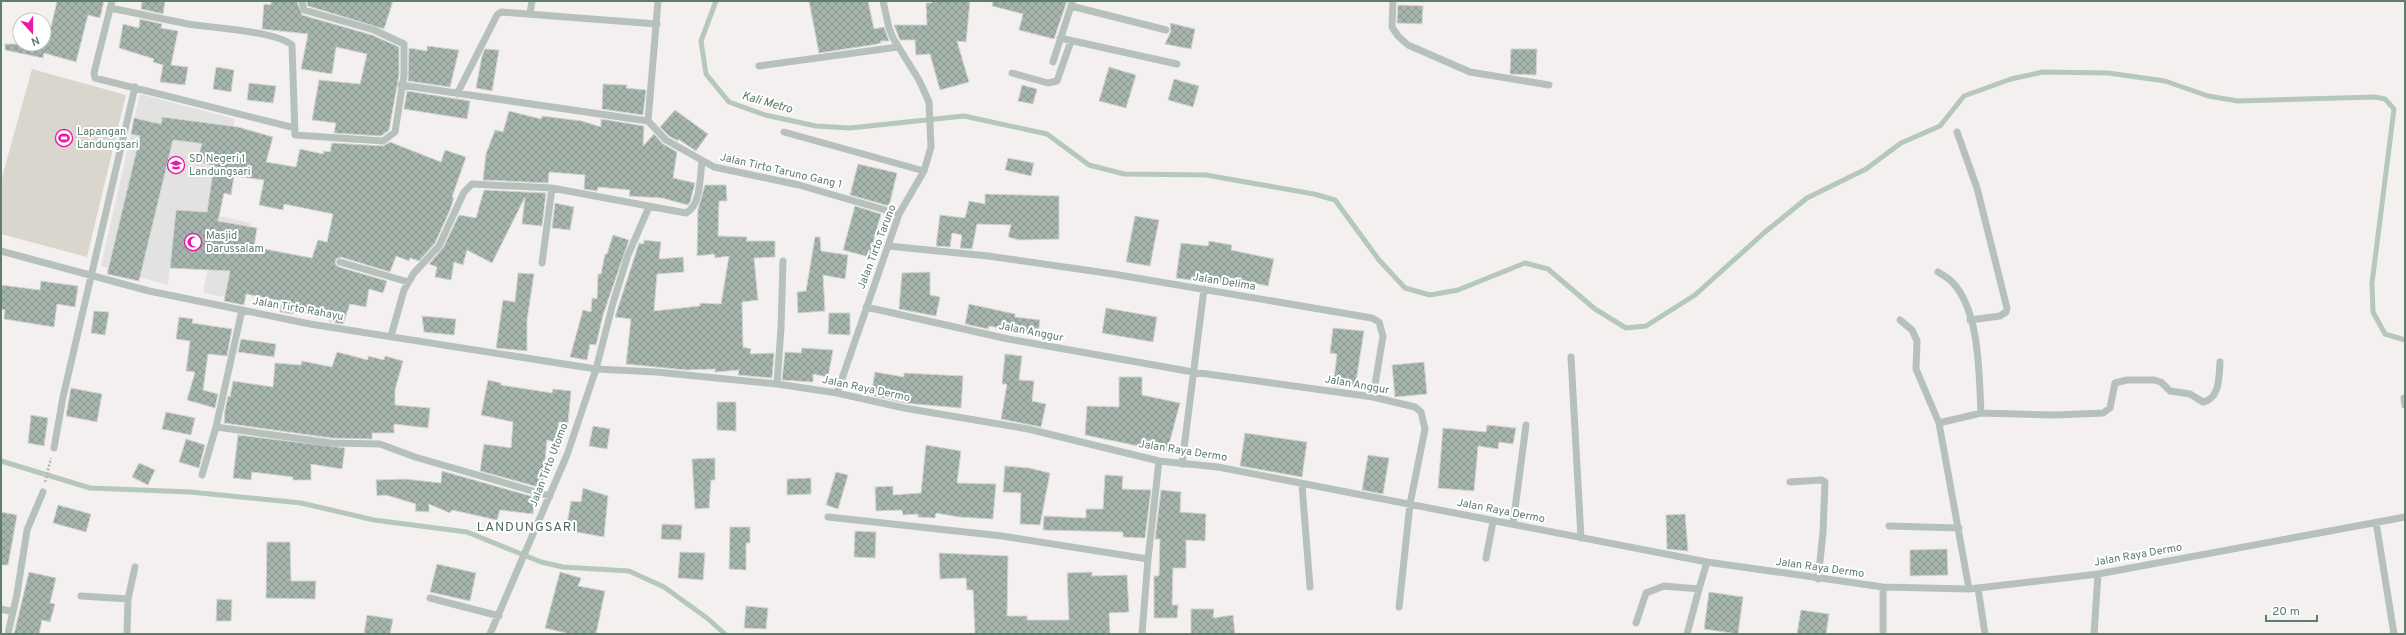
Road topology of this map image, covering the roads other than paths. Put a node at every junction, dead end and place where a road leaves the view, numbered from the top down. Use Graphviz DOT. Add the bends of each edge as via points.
graph roads {
  1 [pos="302,1"];
  2 [pos="532,1"];
  3 [pos="658,1"];
  4 [pos="883,1"];
  5 [pos="1392,1"];
  6 [pos="1072,3"];
  7 [pos="111,4"];
  8 [pos="530,13"];
  9 [pos="657,24"];
  10 [pos="1166,30"];
  11 [pos="1060,38"];
  12 [pos="1071,41"];
  13 [pos="898,47"];
  14 [pos="1053,62"];
  15 [pos="1177,64"];
  16 [pos="759,66"];
  17 [pos="1012,73"];
  18 [pos="401,85"];
  19 [pos="1549,85"];
  20 [pos="135,87"];
  21 [pos="457,94"];
  22 [pos="648,121"];
  23 [pos="295,128"];
  24 [pos="784,132"];
  25 [pos="1957,132"];
  26 [pos="702,161"];
  27 [pos="924,171"];
  28 [pos="552,188"];
  29 [pos="649,207"];
  30 [pos="899,214"];
  31 [pos="888,246"];
  32 [pos="1,251"];
  33 [pos="783,260"];
  34 [pos="340,262"];
  35 [pos="542,263"];
  36 [pos="1938,272"];
  37 [pos="93,275"];
  38 [pos="408,282"];
  39 [pos="1204,289"];
  40 [pos="866,307"];
  41 [pos="242,310"];
  42 [pos="1900,320"];
  43 [pos="1970,320"];
  44 [pos="391,336"];
  45 [pos="1571,357"];
  46 [pos="2220,362"];
  47 [pos="596,369"];
  48 [pos="1193,372"];
  49 [pos="777,384"];
  50 [pos="837,393"];
  51 [pos="1373,397"];
  52 [pos="1981,413"];
  53 [pos="1939,423"];
  54 [pos="1526,425"];
  55 [pos="216,427"];
  56 [pos="54,448"];
  57 [pos="1159,461"];
  58 [pos="1182,464"];
  59 [pos="202,475"];
  60 [pos="1790,482"];
  61 [pos="1302,485"];
  62 [pos="43,492"];
  63 [pos="550,496"];
  64 [pos="1410,504"];
  65 [pos="828,517"];
  66 [pos="2405,517"];
  67 [pos="1493,522"];
  68 [pos="2376,522"];
  69 [pos="1513,524"];
  70 [pos="1889,526"];
  71 [pos="1959,528"];
  72 [pos="1581,538"];
  73 [pos="1486,558"];
  74 [pos="1148,559"];
  75 [pos="1707,562"];
  76 [pos="135,567"];
  77 [pos="2098,574"];
  78 [pos="1818,579"];
  79 [pos="1310,587"];
  80 [pos="1883,587"];
  81 [pos="1978,588"];
  82 [pos="1699,589"];
  83 [pos="1969,589"];
  84 [pos="81,596"];
  85 [pos="430,598"];
  86 [pos="128,599"];
  87 [pos="1399,607"];
  88 [pos="1,609"];
  89 [pos="13,612"];
  90 [pos="499,616"];
  91 [pos="1636,623"];
  92 [pos="8,634"];
  93 [pos="127,634"];
  94 [pos="490,634"];
  95 [pos="1142,634"];
  96 [pos="1687,634"];
  97 [pos="1883,634"];
  98 [pos="1985,634"];
  99 [pos="2094,634"];
  100 [pos="2394,634"];
  1 -- 18 [label="street" via="304,10 374,30 404,44"];
  2 -- 8 [label="street"];
  3 -- 9 [label="street"];
  4 -- 13 [label="street, Jalan Tirto Taruno" via="888,28"];
  5 -- 19 [label="street" via="1392,26 1408,45 1470,72"];
  6 -- 10 [label="street"];
  6 -- 11 [label="street"];
  7 -- 20 [label="street" via="94,73 95,78"];
  7 -- 23 [label="street" via="189,24 287,41 292,45"];
  8 -- 9 [label="street"];
  8 -- 21 [label="street" via="505,11 497,15"];
  9 -- 22 [label="street"];
  11 -- 12 [label="street"];
  11 -- 14 [label="street"];
  12 -- 15 [label="street"];
  12 -- 17 [label="street" via="1057,80 1048,83"];
  13 -- 16 [label="street"];
  13 -- 27 [label="street, Jalan Tirto Taruno" via="919,80 929,102 931,147"];
  18 -- 21 [label="street"];
  18 -- 23 [label="street" via="395,132 383,141 307,137 295,135"];
  20 -- 23 [label="street"];
  20 -- 37 [label="street"];
  21 -- 22 [label="street"];
  22 -- 26 [label="street, Jalan Tirto Taruno Gang 1" via="666,140"];
  24 -- 27 [label="street"];
  25 -- 43 [label="street" via="1977,188 2007,308 2000,316"];
  26 -- 29 [label="street" via="696,201 689,211 681,213"];
  26 -- 30 [label="street, Jalan Tirto Taruno Gang 1" via="714,168 799,185"];
  27 -- 30 [label="street, Jalan Tirto Taruno"];
  28 -- 29 [label="street"];
  28 -- 35 [label="street"];
  28 -- 38 [label="street" via="472,184 464,192 439,246"];
  29 -- 47 [label="street, Jalan Tirto Utomo" via="628,255"];
  30 -- 31 [label="street, Jalan Tirto Taruno"];
  31 -- 39 [label="street, Jalan Delima" via="988,256"];
  31 -- 40 [label="street, Jalan Tirto Taruno"];
  32 -- 37 [label="street, Jalan Tirto Rahayu"];
  33 -- 49 [label="street"];
  34 -- 38 [label="street"];
  36 -- 43 [label="street" via="1960,291"];
  37 -- 41 [label="street, Jalan Tirto Rahayu" via="149,291"];
  37 -- 56 [label="street" via="63,397"];
  38 -- 44 [label="street" via="400,299"];
  39 -- 48 [label="street"];
  39 -- 51 [label="street, Jalan Delima" via="1362,315 1379,322 1383,336"];
  40 -- 48 [label="street, Jalan Anggur" via="1008,340"];
  40 -- 50 [label="street, Jalan Tirto Taruno"];
  41 -- 44 [label="street, Jalan Tirto Rahayu" via="310,324"];
  41 -- 55 [label="street"];
  42 -- 53 [label="street" via="1912,330 1917,341 1916,369"];
  43 -- 52 [label="street" via="1978,352"];
  44 -- 47 [label="street, Jalan Tirto Rahayu"];
  45 -- 72 [label="street"];
  46 -- 52 [label="street" via="2217,389 2206,402 2190,394 2170,391 2162,382 2128,380 2115,383 2110,408 2103,413"];
  47 -- 49 [label="street, Jalan Raya Dermo"];
  47 -- 63 [label="street, Jalan Tirto Utomo" via="567,455"];
  48 -- 51 [label="street, Jalan Anggur"];
  48 -- 58 [label="street"];
  49 -- 50 [label="street, Jalan Raya Dermo"];
  50 -- 57 [label="street, Jalan Raya Dermo" via="904,408 1028,429"];
  51 -- 64 [label="street, Jalan Anggur" via="1415,407 1425,420"];
  52 -- 53 [label="street"];
  53 -- 71 [label="street"];
  54 -- 69 [label="street"];
  55 -- 59 [label="street"];
  55 -- 63 [label="street" via="331,444 380,444 415,457"];
  57 -- 58 [label="street, Jalan Raya Dermo"];
  57 -- 74 [label="street"];
  58 -- 61 [label="street, Jalan Raya Dermo" via="1225,469"];
  60 -- 78 [label="street" via="1825,482"];
  61 -- 64 [label="street, Jalan Raya Dermo"];
  61 -- 79 [label="street"];
  62 -- 89 [label="street" via="27,530"];
  63 -- 90 [label="street, Jalan Tirto Utomo"];
  64 -- 67 [label="street, Jalan Raya Dermo"];
  64 -- 87 [label="street, Jalan Anggur"];
  65 -- 74 [label="street" via="1002,536"];
  66 -- 68 [label="street, Jalan Raya Dermo"];
  67 -- 69 [label="street, Jalan Raya Dermo"];
  67 -- 73 [label="street"];
  68 -- 77 [label="street, Jalan Raya Dermo"];
  68 -- 100 [label="street"];
  69 -- 72 [label="street, Jalan Raya Dermo"];
  70 -- 71 [label="street"];
  71 -- 83 [label="street"];
  72 -- 75 [label="street, Jalan Raya Dermo"];
  74 -- 95 [label="street"];
  75 -- 78 [label="street, Jalan Raya Dermo"];
  75 -- 82 [label="street"];
  76 -- 86 [label="street"];
  77 -- 81 [label="street, Jalan Raya Dermo"];
  77 -- 99 [label="street"];
  78 -- 80 [label="street, Jalan Raya Dermo"];
  80 -- 83 [label="street, Jalan Raya Dermo"];
  80 -- 97 [label="street"];
  81 -- 83 [label="street, Jalan Raya Dermo"];
  81 -- 98 [label="street"];
  82 -- 91 [label="street" via="1664,586 1649,590 1644,596"];
  82 -- 96 [label="street"];
  84 -- 86 [label="street"];
  85 -- 90 [label="street"];
  86 -- 93 [label="street"];
  88 -- 89 [label="street"];
  89 -- 92 [label="street"];
  90 -- 94 [label="street, Jalan Tirto Utomo"];
}
